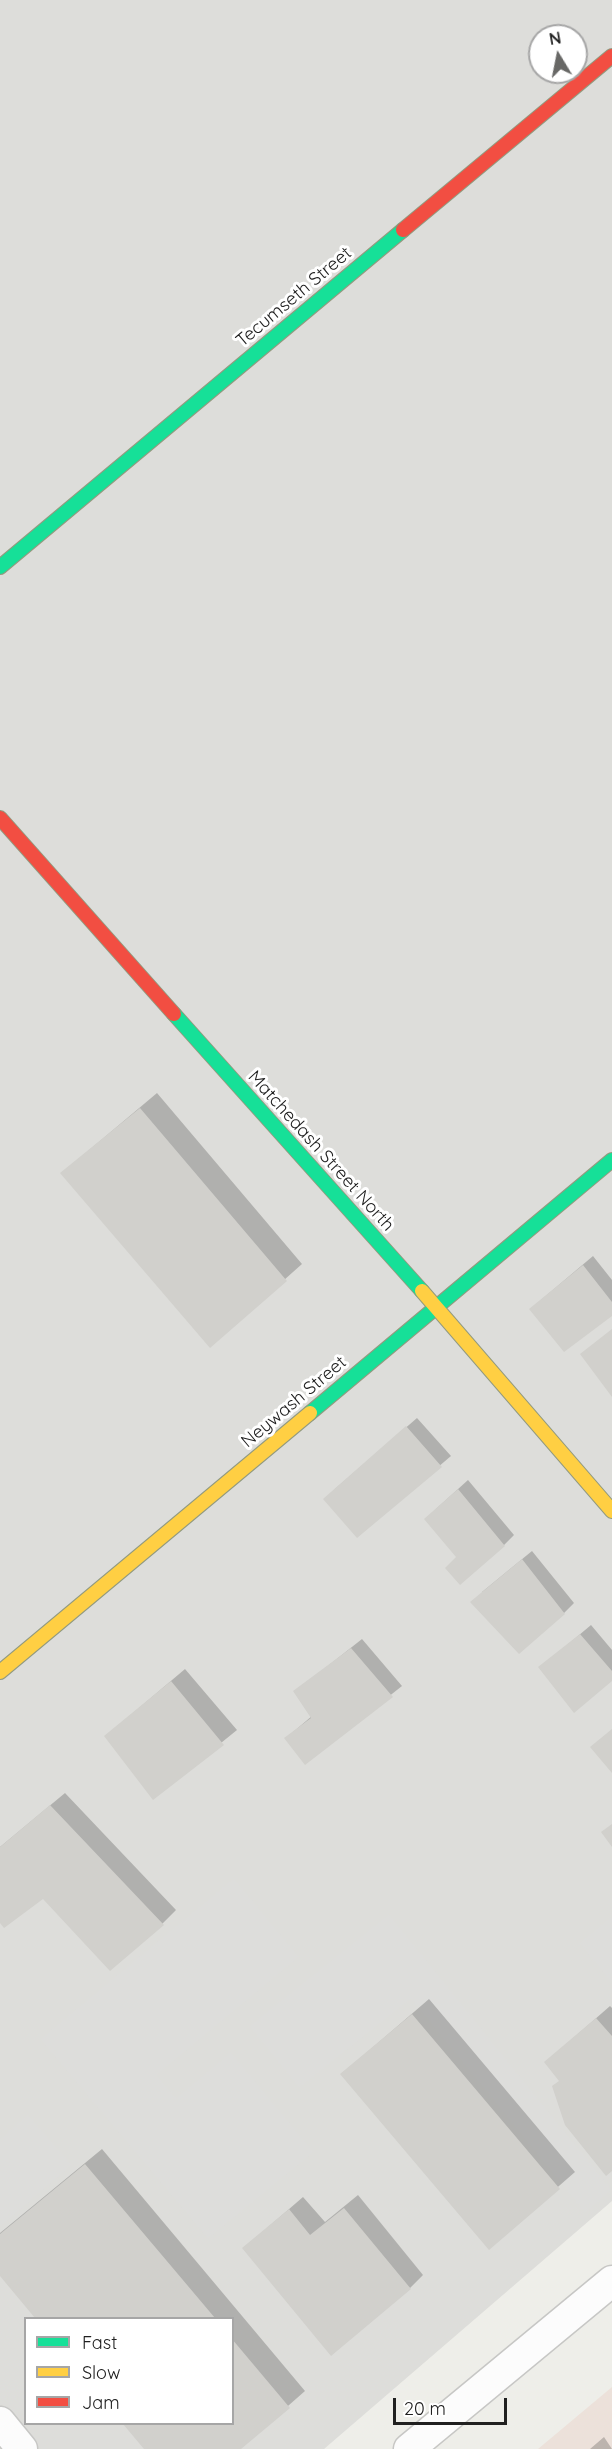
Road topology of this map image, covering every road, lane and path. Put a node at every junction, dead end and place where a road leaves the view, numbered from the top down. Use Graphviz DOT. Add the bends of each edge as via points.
graph roads {
  1 [pos="612,56"];
  2 [pos="0,567"];
  3 [pos="0,818"];
  4 [pos="612,1160"];
  5 [pos="436,1306"];
  6 [pos="612,1511"];
  7 [pos="0,1672"];
  8 [pos="612,2281"];
  9 [pos="0,2422"];
  10 [pos="22,2449"];
  11 [pos="409,2449"];
  1 -- 2 [label="street, Tecumseth Street"];
  3 -- 5 [label="street, Matchedash Street North"];
  4 -- 5 [label="street, Neywash Street"];
  5 -- 6 [label="street, Matchedash Street North"];
  5 -- 7 [label="street, Neywash Street"];
  8 -- 11 [label="street"];
  9 -- 10 [label="street"];
}
